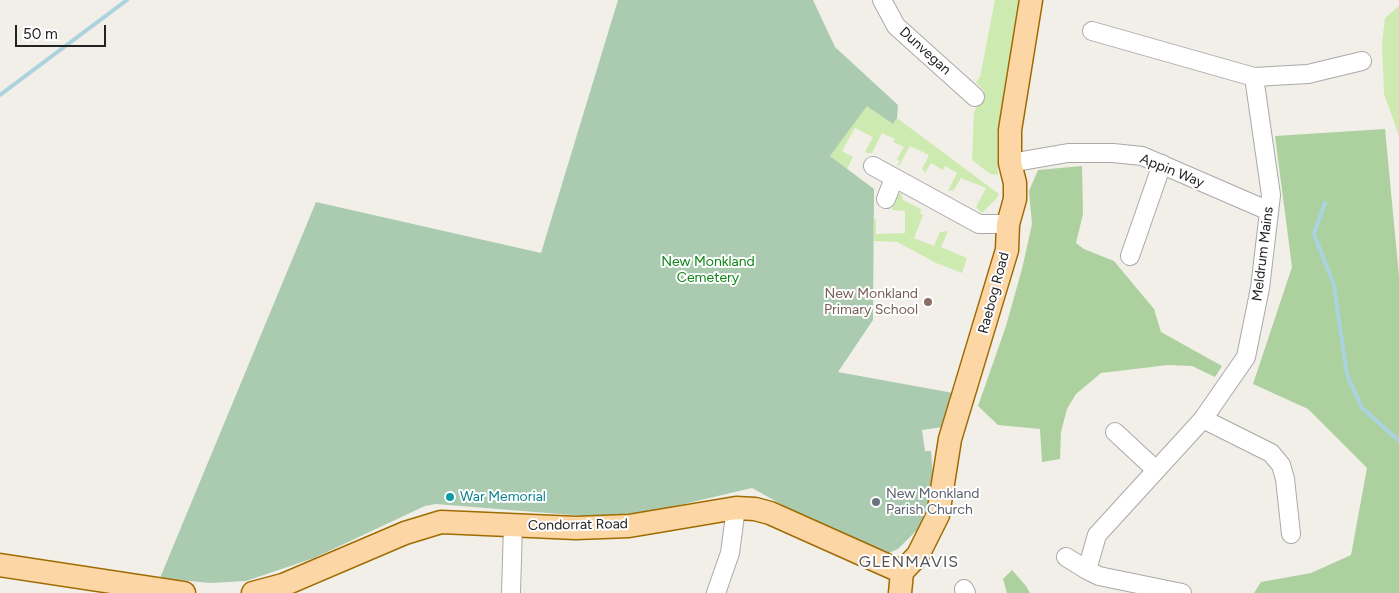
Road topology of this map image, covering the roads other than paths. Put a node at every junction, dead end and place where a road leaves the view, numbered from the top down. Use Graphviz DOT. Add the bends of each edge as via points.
graph roads {
  1 [pos="882,0"];
  2 [pos="1032,0"];
  3 [pos="1092,31"];
  4 [pos="1362,61"];
  5 [pos="1254,77"];
  6 [pos="975,97"];
  7 [pos="1010,163"];
  8 [pos="1162,164"];
  9 [pos="873,166"];
  10 [pos="894,178"];
  11 [pos="886,199"];
  12 [pos="1269,211"];
  13 [pos="1008,224"];
  14 [pos="1130,256"];
  15 [pos="1204,419"];
  16 [pos="1115,432"];
  17 [pos="1156,470"];
  18 [pos="736,508"];
  19 [pos="513,526"];
  20 [pos="1291,534"];
  21 [pos="1066,557"];
  22 [pos="0,565"];
  23 [pos="1086,570"];
  24 [pos="901,583"];
  25 [pos="184,593"];
  26 [pos="253,593"];
  27 [pos="511,593"];
  28 [pos="716,593"];
  29 [pos="1182,593"];
  1 -- 6 [label="street, Dunvegan" via="896,26"];
  2 -- 7 [label="main road, Raebog Road" via="1010,130"];
  3 -- 5 [label="street"];
  4 -- 5 [label="street" via="1308,74"];
  5 -- 12 [label="street, Meldrum Mains" via="1271,195"];
  7 -- 8 [label="street, Appin Way" via="1068,154 1113,153 1142,156"];
  7 -- 13 [label="main road, Raebog Road" via="1015,191"];
  8 -- 12 [label="street, Appin Way"];
  8 -- 14 [label="street"];
  9 -- 10 [label="street"];
  10 -- 11 [label="street"];
  10 -- 13 [label="street" via="979,224"];
  12 -- 15 [label="street, Meldrum Mains" via="1260,288 1246,357"];
  13 -- 24 [label="main road, Raebog Road" via="1007,250 950,439 938,515"];
  15 -- 17 [label="street, Meldrum Mains"];
  15 -- 20 [label="street" via="1271,453 1281,465"];
  16 -- 17 [label="street"];
  17 -- 23 [label="street, Meldrum Mains" via="1097,535"];
  18 -- 19 [label="main road, Condorrat Road" via="629,526"];
  18 -- 24 [label="main road, Condorrat Road" via="755,508 770,513"];
  18 -- 28 [label="street" via="730,553"];
  19 -- 26 [label="main road, Condorrat Road" via="441,522 405,533 283,585"];
  19 -- 27 [label="street"];
  21 -- 23 [label="street"];
  22 -- 25 [label="main road"];
  23 -- 29 [label="street" via="1099,576"];
}
